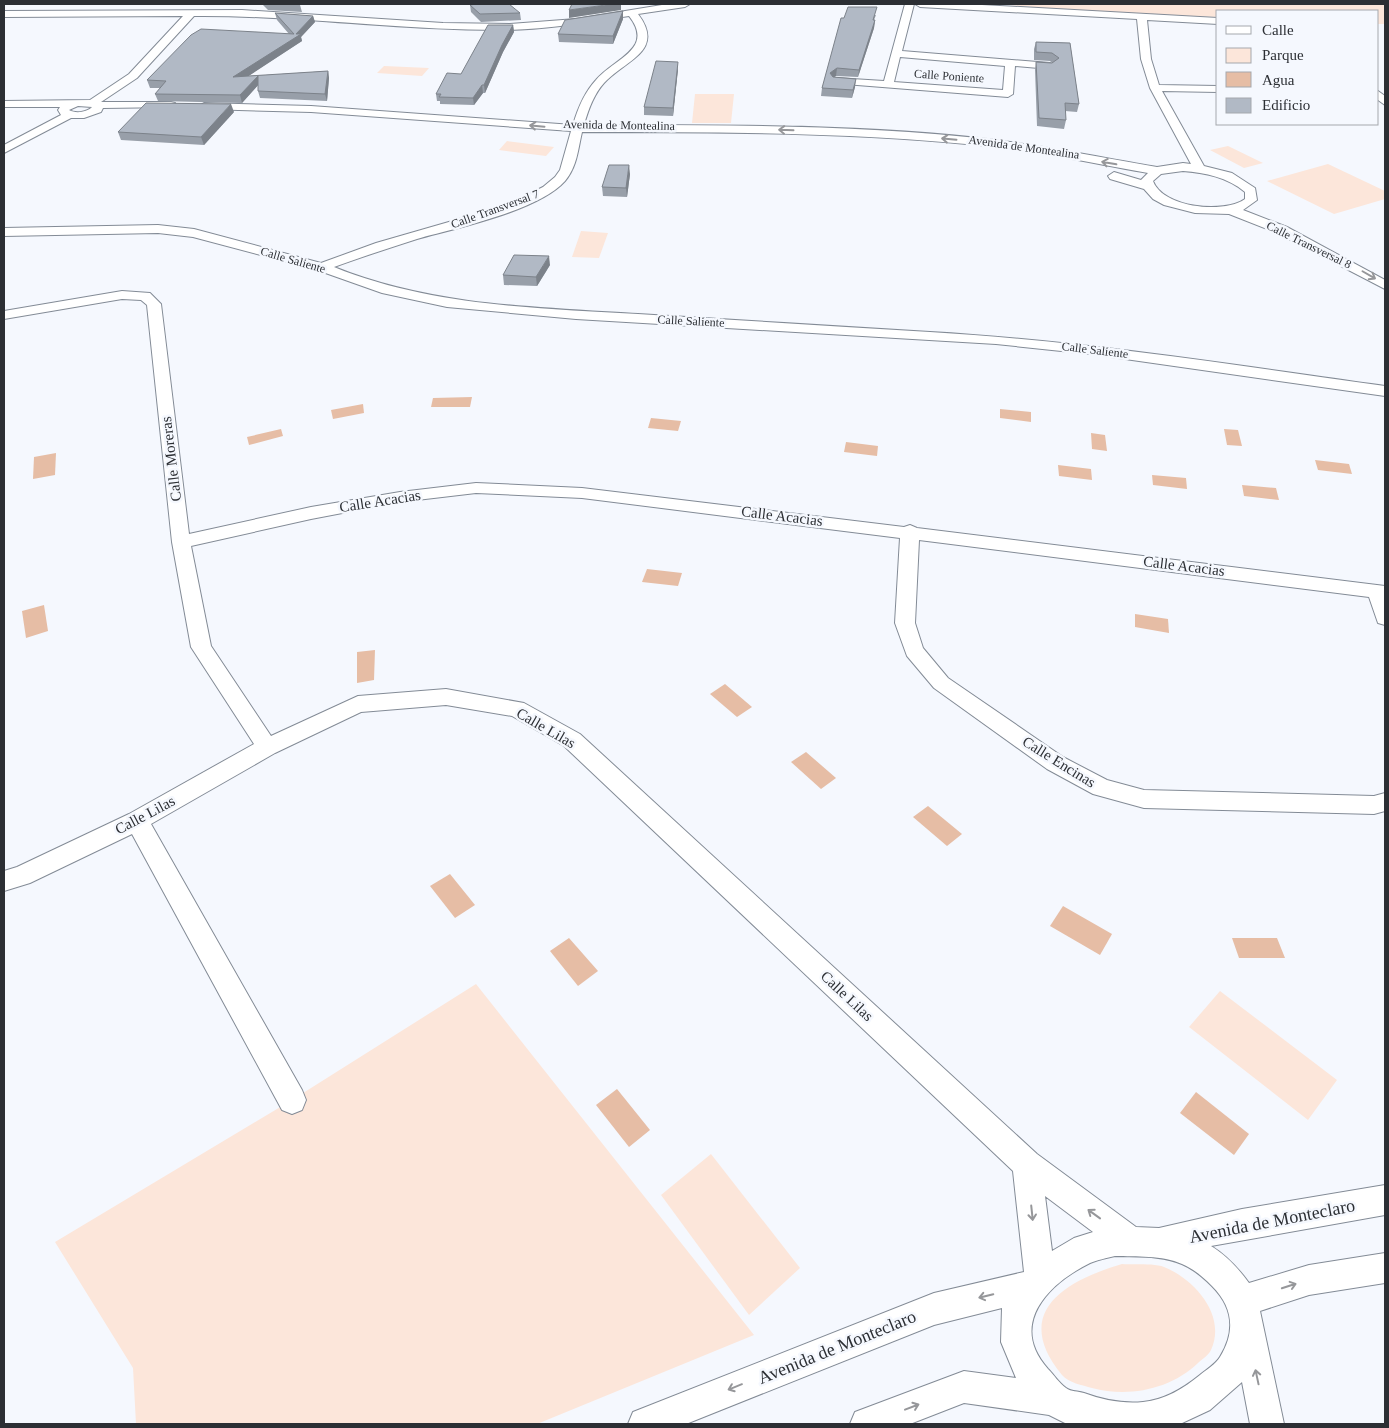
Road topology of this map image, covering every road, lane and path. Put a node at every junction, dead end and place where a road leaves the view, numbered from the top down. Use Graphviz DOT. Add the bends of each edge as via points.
graph roads {
  1 [pos="685,4"];
  2 [pos="909,4"];
  3 [pos="920,4"];
  4 [pos="192,12"];
  5 [pos="632,13"];
  6 [pos="4,14"];
  7 [pos="1142,18"];
  8 [pos="1216,21"];
  9 [pos="896,54"];
  10 [pos="1010,63"];
  11 [pos="1050,66"];
  12 [pos="836,81"];
  13 [pos="888,85"];
  14 [pos="1155,88"];
  15 [pos="1216,89"];
  16 [pos="4,104"];
  17 [pos="95,104"];
  18 [pos="69,110"];
  19 [pos="187,110"];
  20 [pos="4,113"];
  21 [pos="86,114"];
  22 [pos="576,134"];
  23 [pos="4,150"];
  24 [pos="1199,168"];
  25 [pos="1157,172"];
  26 [pos="1147,186"];
  27 [pos="1230,210"];
  28 [pos="4,232"];
  29 [pos="322,267"];
  30 [pos="1385,285"];
  31 [pos="4,315"];
  32 [pos="1385,391"];
  33 [pos="910,532"];
  34 [pos="181,542"];
  35 [pos="1381,591"];
  36 [pos="1385,618"];
  37 [pos="267,747"];
  38 [pos="1385,802"];
  39 [pos="137,821"];
  40 [pos="4,881"];
  41 [pos="292,1100"];
  42 [pos="1027,1164"];
  43 [pos="1385,1200"];
  44 [pos="1146,1243"];
  45 [pos="1385,1268"];
  46 [pos="1037,1282"];
  47 [pos="1245,1316"];
  48 [pos="1053,1399"];
  49 [pos="1110,1421"];
  50 [pos="645,1424"];
  51 [pos="867,1424"];
  52 [pos="1267,1424"];
  1 -- 5 [label="street"];
  2 -- 9 [label="street, Calle Poniente"];
  3 -- 7 [label="street"];
  4 -- 5 [label="street" via="480,27 551,24"];
  4 -- 6 [label="street"];
  4 -- 17 [label="street" via="133,76"];
  5 -- 22 [label="street, Calle Transversal 7" via="641,22 645,36 642,45 595,86"];
  7 -- 8 [label="street"];
  7 -- 14 [label="street" via="1148,70"];
  9 -- 10 [label="street, Calle Poniente"];
  9 -- 13 [label="street, Calle Poniente"];
  10 -- 11 [label="street, Calle Poniente"];
  10 -- 13 [label="street, Calle Poniente" via="1008,98"];
  12 -- 13 [label="street, Calle Poniente"];
  14 -- 15 [label="street"];
  14 -- 24 [label="street"];
  16 -- 18 [label="street"];
  17 -- 18 [label="street, Avenida de Montealina"];
  17 -- 19 [label="street, Avenida de Montealina"];
  17 -- 21 [label="street" via="97,110"];
  18 -- 20 [label="street"];
  18 -- 21 [label="street, Avenida de Montealina"];
  18 -- 23 [label="street"];
  19 -- 21 [label="street, Avenida de Montealina"];
  19 -- 22 [label="street, Avenida de Montealina"];
  25 -- 22 [label="street, Avenida de Montealina, one-way" via="1006,146 901,135 763,129"];
  22 -- 26 [label="street, Avenida de Montealina" via="894,146 1091,170"];
  22 -- 29 [label="street, Calle Transversal 7" via="569,167 545,191"];
  24 -- 25 [label="street" via="1183,167"];
  24 -- 27 [label="street" via="1222,173 1240,181 1251,191 1256,202"];
  25 -- 26 [label="street" via="1147,180"];
  26 -- 27 [label="street" via="1154,194 1181,206 1210,211"];
  27 -- 30 [label="street, Calle Transversal 8, one-way" via="1282,230"];
  28 -- 29 [label="street, Calle Saliente" via="158,229 194,233"];
  29 -- 32 [label="street, Calle Saliente" via="378,287 447,304 576,315 996,340 1090,349"];
  31 -- 34 [label="street, Calle Moreras" via="122,295 145,296 154,304"];
  33 -- 34 [label="street, Calle Acacias" via="582,492 476,488 400,497"];
  33 -- 35 [label="street, Calle Acacias"];
  33 -- 38 [label="street, Calle Encinas" via="905,623 914,652 941,683 1055,763 1101,788 1144,799 1374,805"];
  34 -- 37 [label="street, Calle Moreras" via="201,647"];
  35 -- 36 [label="street"];
  37 -- 39 [label="street, Calle Lilas"];
  37 -- 42 [label="street, Calle Lilas" via="358,704 446,697 517,708 572,740"];
  39 -- 40 [label="street, Calle Lilas" via="22,876"];
  39 -- 41 [label="street"];
  44 -- 42 [label="street, Calle Lilas, one-way"];
  42 -- 46 [label="street, one-way"];
  43 -- 44 [label="street, Avenida de Monteclaro"];
  44 -- 46 [label="street" via="1115,1242 1085,1249"];
  44 -- 47 [label="street" via="1186,1249 1212,1264 1229,1282"];
  47 -- 45 [label="street, one-way" via="1309,1280"];
  46 -- 48 [label="street" via="1016,1311 1017,1342 1031,1374"];
  46 -- 50 [label="street, Avenida de Monteclaro, one-way" via="934,1309"];
  47 -- 49 [label="street" via="1231,1370 1198,1398 1177,1410 1144,1419"];
  52 -- 47 [label="street, one-way"];
  48 -- 49 [label="street"];
  51 -- 48 [label="street, one-way" via="964,1387"];
}
